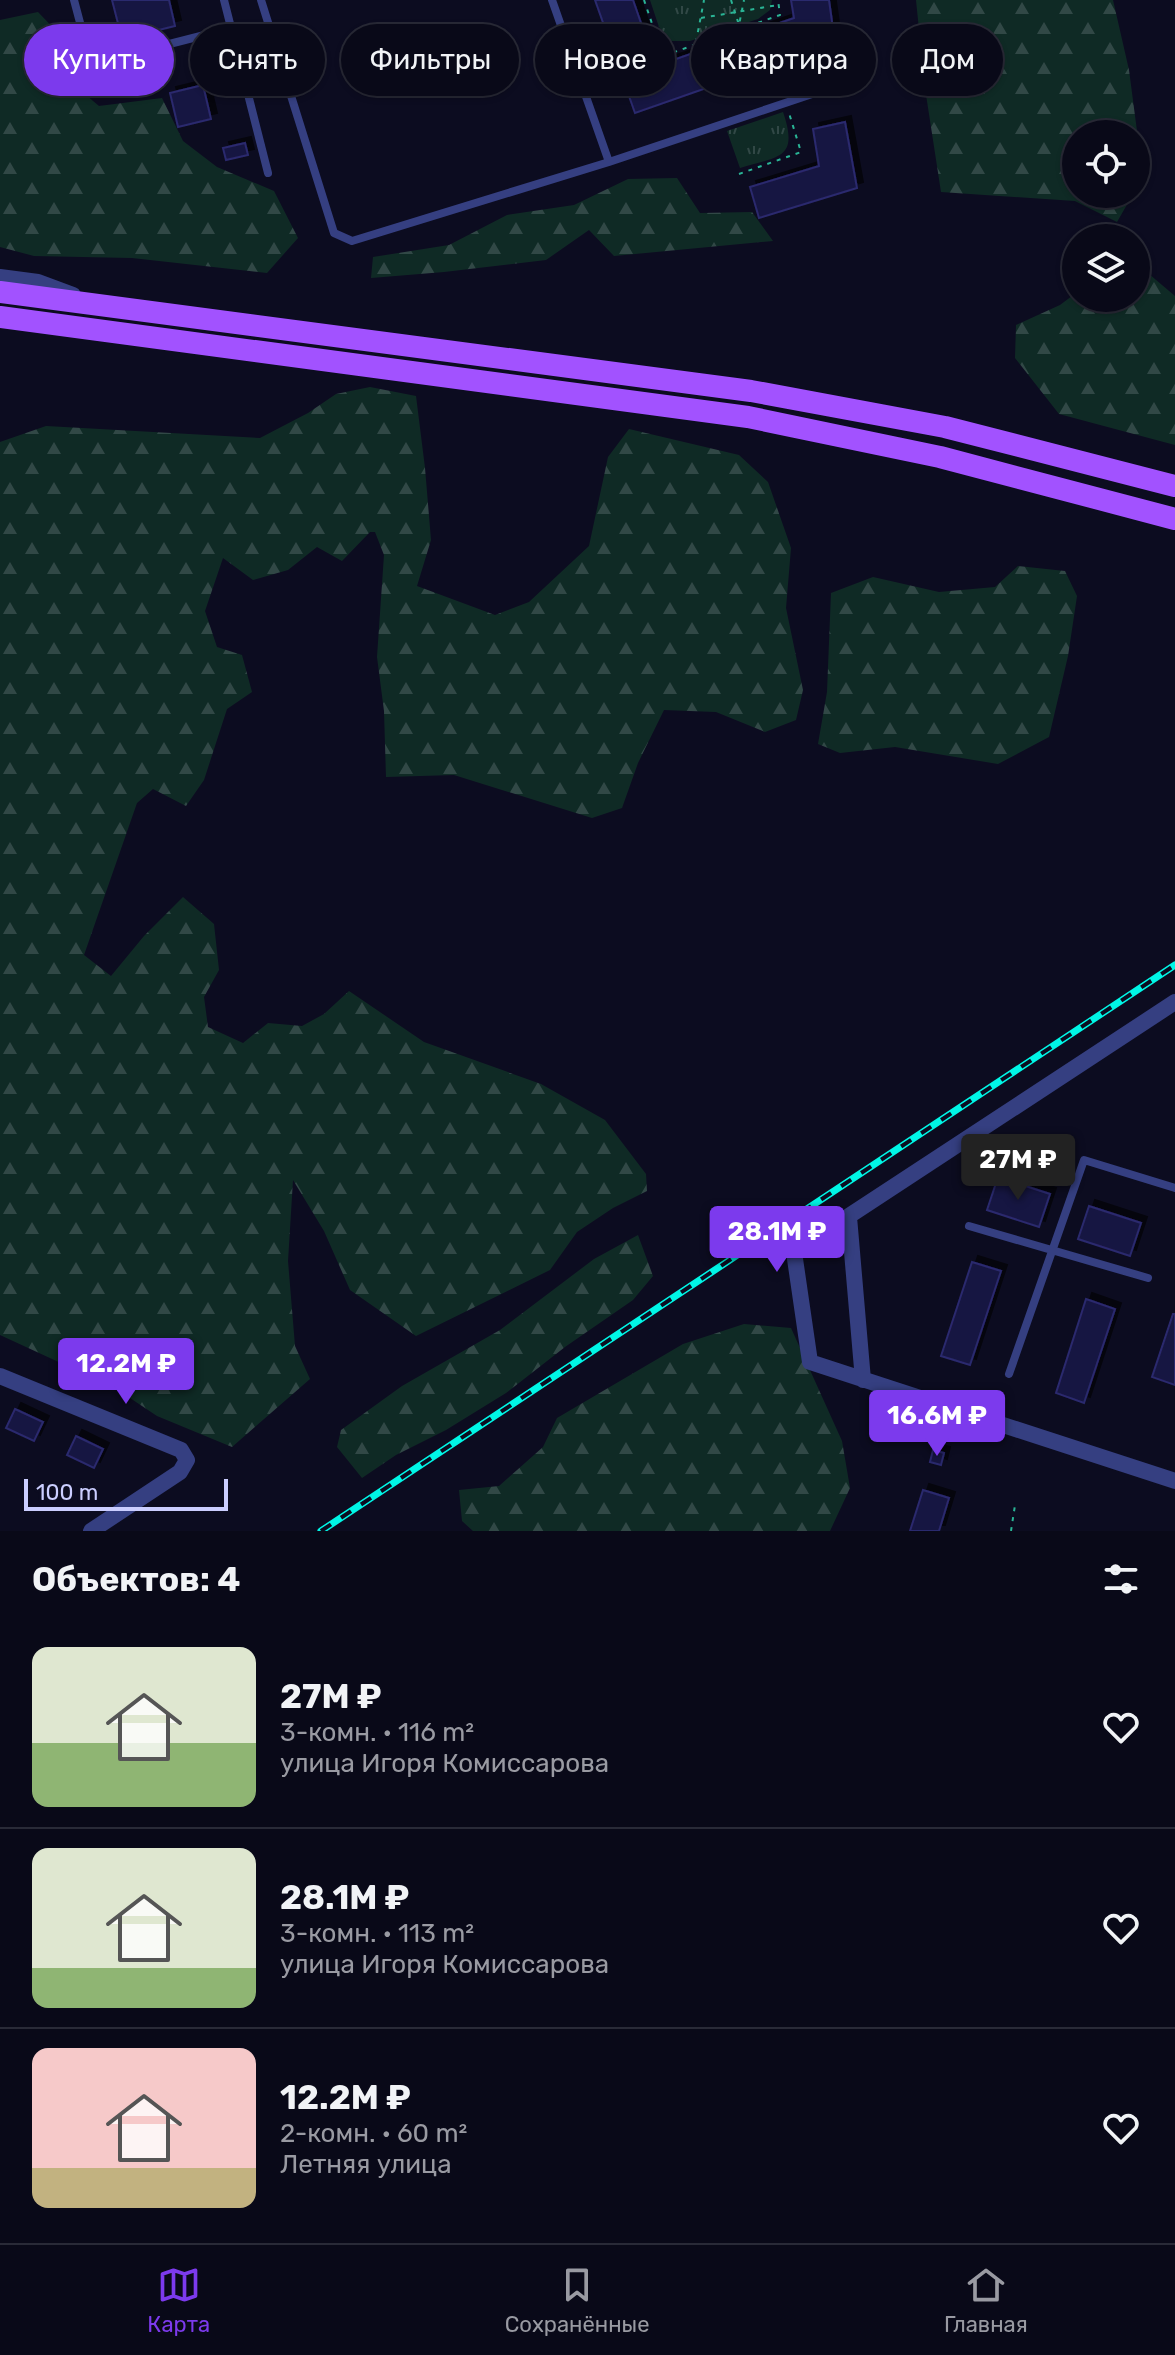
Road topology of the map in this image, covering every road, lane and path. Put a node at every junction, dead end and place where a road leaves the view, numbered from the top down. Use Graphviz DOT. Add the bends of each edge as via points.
graph roads {
  1 [pos="74,0"];
  2 [pos="224,0"];
  3 [pos="261,0"];
  4 [pos="552,0"];
  5 [pos="644,0"];
  6 [pos="704,0"];
  7 [pos="731,0"];
  8 [pos="744,0"];
  9 [pos="778,2"];
  10 [pos="742,11"];
  11 [pos="735,12"];
  12 [pos="701,18"];
  13 [pos="231,24"];
  14 [pos="700,24"];
  15 [pos="754,24"];
  16 [pos="190,39"];
  17 [pos="691,46"];
  18 [pos="249,96"];
  19 [pos="805,96"];
  20 [pos="786,102"];
  21 [pos="609,162"];
  22 [pos="268,173"];
  23 [pos="739,174"];
  24 [pos="0,277"];
  25 [pos="0,292"];
  26 [pos="105,306"];
  27 [pos="0,317"];
  28 [pos="1175,486"];
  29 [pos="1175,519"];
  30 [pos="1175,1002"];
  31 [pos="1175,1188"];
  32 [pos="849,1217"];
  33 [pos="969,1226"];
  34 [pos="1052,1250"];
  35 [pos="1148,1278"];
  36 [pos="1009,1374"];
  37 [pos="0,1376"];
  38 [pos="863,1380"];
  39 [pos="1175,1481"];
  40 [pos="1015,1505"];
  41 [pos="91,1531"];
  42 [pos="1011,1531"];
  1 -- 16 [label="lane" via="91,64"];
  2 -- 13 [label="lane"];
  3 -- 21 [label="lane" via="334,233 352,241"];
  4 -- 21 [label="lane"];
  5 -- 17 [label="path" via="663,56"];
  6 -- 12 [label="path"];
  7 -- 11 [label="path"];
  8 -- 10 [label="path"];
  9 -- 10 [label="path"];
  9 -- 15 [label="path" via="780,15"];
  10 -- 11 [label="path"];
  10 -- 11 [label="path" via="739,25"];
  11 -- 12 [label="path"];
  12 -- 14 [label="path"];
  18 -- 22 [label="lane"];
  19 -- 20 [label="lane"];
  20 -- 21 [label="lane"];
  20 -- 23 [label="path" via="801,152"];
  24 -- 26 [label="street" via="38,282"];
  25 -- 26 [label="main road"];
  26 -- 28 [label="main road" via="751,391 945,427"];
  27 -- 29 [label="main road" via="748,417 940,457"];
  30 -- 32 [label="street"];
  31 -- 34 [label="lane" via="1084,1160"];
  32 -- 38 [label="street"];
  32 -- 38 [label="street" via="794,1252 810,1362"];
  33 -- 34 [label="lane"];
  34 -- 35 [label="lane"];
  34 -- 36 [label="lane"];
  37 -- 41 [label="street" via="181,1450 187,1460 180,1472"];
  38 -- 39 [label="street"];
  40 -- 42 [label="path"];
}
